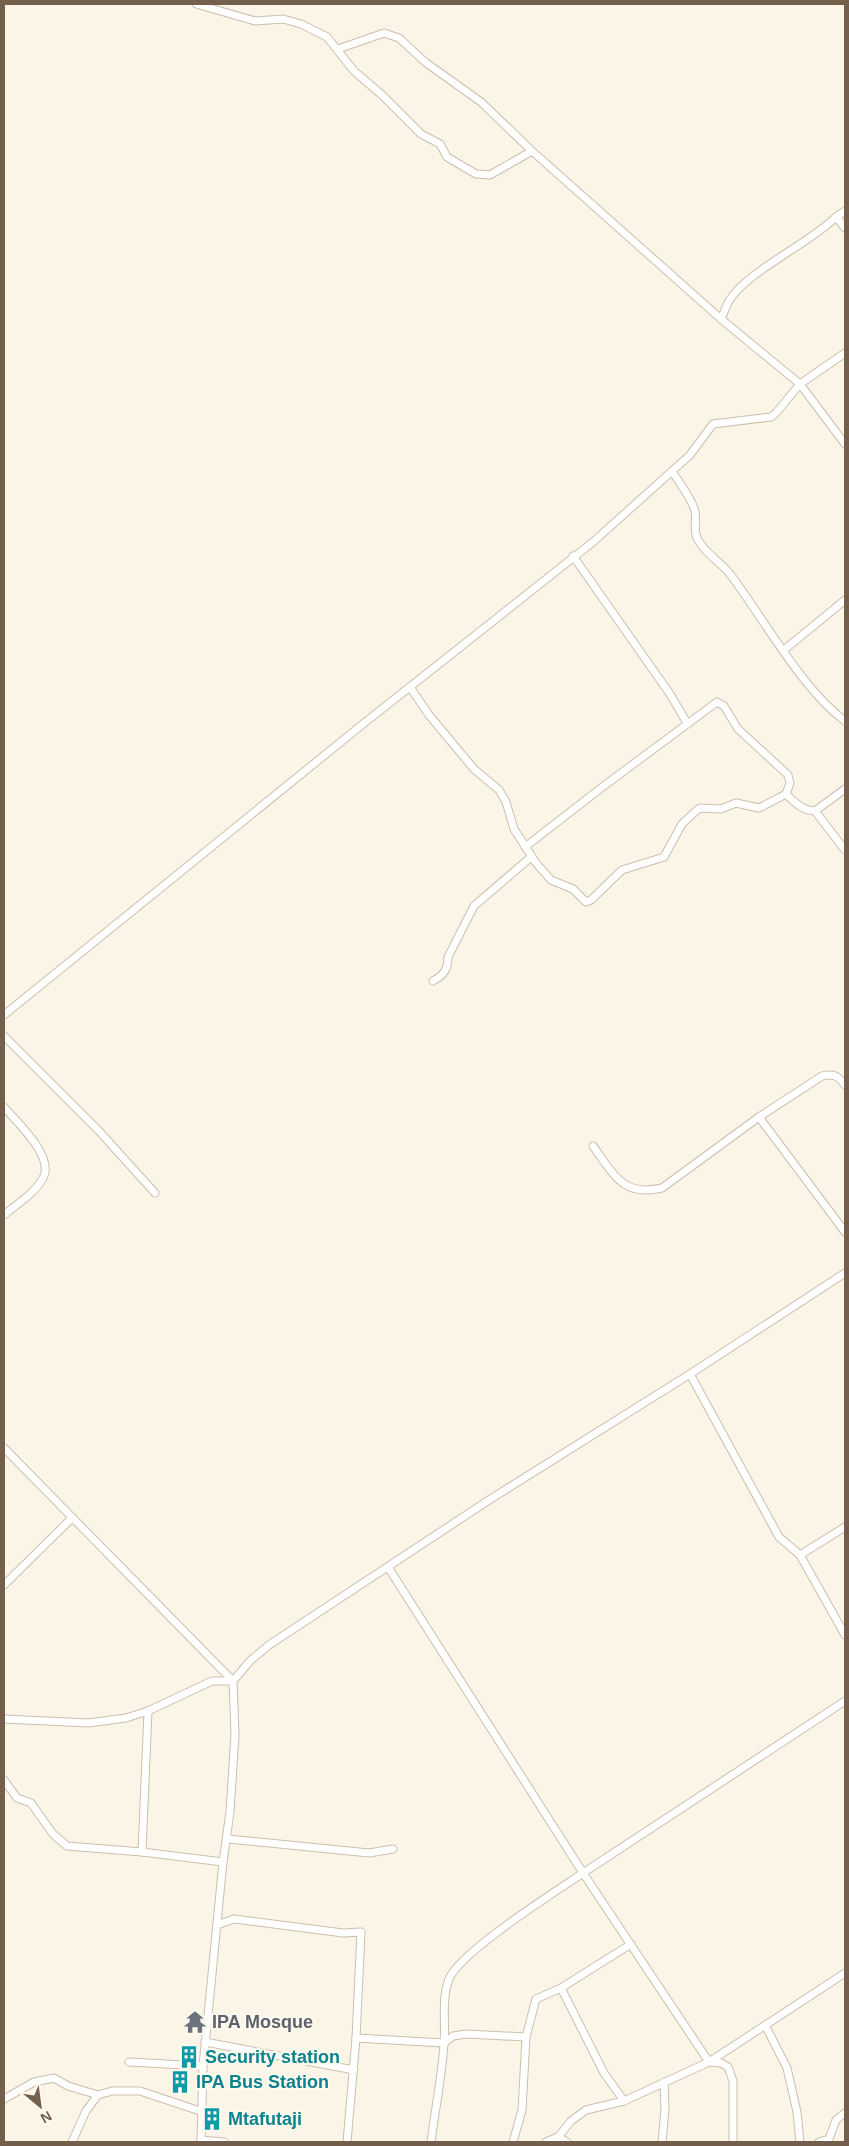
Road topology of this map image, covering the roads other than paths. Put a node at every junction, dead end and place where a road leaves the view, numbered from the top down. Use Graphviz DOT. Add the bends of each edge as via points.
graph roads {
  1 [pos="196,4"];
  2 [pos="338,50"];
  3 [pos="532,151"];
  4 [pos="845,211"];
  5 [pos="836,216"];
  6 [pos="845,228"];
  7 [pos="721,319"];
  8 [pos="845,353"];
  9 [pos="800,384"];
  10 [pos="845,444"];
  11 [pos="672,471"];
  12 [pos="573,556"];
  13 [pos="845,600"];
  14 [pos="784,650"];
  15 [pos="410,687"];
  16 [pos="845,721"];
  17 [pos="687,723"];
  18 [pos="845,789"];
  19 [pos="786,794"];
  20 [pos="815,811"];
  21 [pos="525,847"];
  22 [pos="845,850"];
  23 [pos="531,857"];
  24 [pos="433,982"];
  25 [pos="4,1015"];
  26 [pos="4,1036"];
  27 [pos="845,1085"];
  28 [pos="4,1107"];
  29 [pos="759,1117"];
  30 [pos="593,1146"];
  31 [pos="155,1193"];
  32 [pos="4,1215"];
  33 [pos="845,1232"];
  34 [pos="845,1273"];
  35 [pos="690,1374"];
  36 [pos="4,1448"];
  37 [pos="72,1518"];
  38 [pos="845,1527"];
  39 [pos="800,1555"];
  40 [pos="388,1567"];
  41 [pos="4,1585"];
  42 [pos="845,1633"];
  43 [pos="233,1681"];
  44 [pos="845,1701"];
  45 [pos="148,1711"];
  46 [pos="4,1719"];
  47 [pos="4,1780"];
  48 [pos="228,1839"];
  49 [pos="393,1849"];
  50 [pos="142,1852"];
  51 [pos="223,1862"];
  52 [pos="583,1873"];
  53 [pos="217,1926"];
  54 [pos="631,1944"];
  55 [pos="845,1973"];
  56 [pos="562,1988"];
  57 [pos="765,2025"];
  58 [pos="526,2037"];
  59 [pos="356,2038"];
  60 [pos="205,2042"];
  61 [pos="444,2043"];
  62 [pos="129,2062"];
  63 [pos="709,2062"];
  64 [pos="203,2066"];
  65 [pos="354,2070"];
  66 [pos="664,2082"];
  67 [pos="98,2095"];
  68 [pos="4,2099"];
  69 [pos="624,2101"];
  70 [pos="203,2112"];
  71 [pos="845,2113"];
  72 [pos="558,2137"];
  73 [pos="201,2141"];
  74 [pos="72,2142"];
  75 [pos="224,2142"];
  76 [pos="346,2142"];
  77 [pos="431,2142"];
  78 [pos="513,2142"];
  79 [pos="546,2142"];
  80 [pos="567,2142"];
  81 [pos="662,2142"];
  82 [pos="733,2142"];
  83 [pos="800,2142"];
  84 [pos="819,2142"];
  1 -- 2 [label="street" via="255,20 283,18 327,38"];
  2 -- 3 [label="street" via="384,33 399,38 425,62 481,102"];
  2 -- 3 [label="street" via="354,71 421,134 440,144 447,157 476,174 490,174"];
  3 -- 7 [label="street"];
  4 -- 5 [label="street"];
  5 -- 6 [label="street"];
  5 -- 7 [label="street" via="811,238 747,282 729,300"];
  7 -- 9 [label="street"];
  8 -- 9 [label="street"];
  9 -- 10 [label="street"];
  9 -- 11 [label="street" via="771,417 713,424 690,455"];
  11 -- 12 [label="street"];
  11 -- 14 [label="street" via="692,505 697,536 707,552 728,572"];
  12 -- 15 [label="street"];
  12 -- 17 [label="street"];
  13 -- 14 [label="street"];
  14 -- 16 [label="street" via="812,688"];
  15 -- 21 [label="street" via="474,768 499,790 514,830"];
  15 -- 25 [label="street"];
  17 -- 19 [label="street" via="720,703 738,729 788,776 790,783"];
  17 -- 21 [label="street"];
  18 -- 20 [label="street"];
  19 -- 20 [label="street" via="801,807"];
  19 -- 23 [label="street" via="759,808 736,803 721,809 700,808 682,824 664,857 622,870 586,902 573,889 551,880"];
  20 -- 22 [label="street"];
  21 -- 23 [label="street"];
  23 -- 24 [label="street" via="474,906 448,957 448,966"];
  26 -- 31 [label="street"];
  27 -- 29 [label="street" via="839,1077 831,1074 822,1076"];
  28 -- 32 [label="street" via="40,1150 46,1173 30,1193"];
  29 -- 30 [label="street" via="662,1188 645,1192 622,1184"];
  29 -- 33 [label="street"];
  34 -- 35 [label="street"];
  35 -- 39 [label="street" via="779,1537"];
  35 -- 40 [label="street"];
  36 -- 37 [label="street"];
  37 -- 41 [label="street"];
  37 -- 43 [label="street"];
  38 -- 39 [label="street"];
  39 -- 42 [label="street"];
  40 -- 43 [label="street" via="269,1645"];
  40 -- 52 [label="street"];
  43 -- 45 [label="street" via="212,1681"];
  43 -- 48 [label="street" via="235,1735"];
  44 -- 52 [label="street"];
  45 -- 46 [label="street" via="126,1718 88,1723"];
  45 -- 50 [label="street"];
  47 -- 50 [label="street" via="17,1798 31,1803 67,1846"];
  48 -- 49 [label="street" via="369,1853"];
  48 -- 51 [label="street"];
  50 -- 51 [label="street"];
  51 -- 53 [label="street"];
  52 -- 54 [label="street"];
  52 -- 61 [label="street" via="493,1936 462,1962 450,1978 444,1999"];
  53 -- 59 [label="street" via="234,1919 343,1933 361,1932"];
  53 -- 60 [label="street"];
  54 -- 56 [label="street"];
  54 -- 63 [label="street"];
  55 -- 57 [label="street"];
  56 -- 58 [label="street" via="536,1999"];
  56 -- 69 [label="street" via="604,2073"];
  57 -- 63 [label="street"];
  57 -- 83 [label="street" via="787,2068"];
  58 -- 61 [label="street" via="466,2034 454,2036"];
  58 -- 78 [label="street" via="522,2110"];
  59 -- 61 [label="street"];
  59 -- 65 [label="street"];
  60 -- 64 [label="street"];
  60 -- 65 [label="street"];
  61 -- 77 [label="street"];
  62 -- 64 [label="street"];
  63 -- 66 [label="street"];
  63 -- 82 [label="street" via="722,2063 731,2072"];
  64 -- 70 [label="street"];
  65 -- 76 [label="street"];
  66 -- 69 [label="street"];
  66 -- 81 [label="street" via="666,2108"];
  67 -- 68 [label="street" via="54,2078 34,2082"];
  67 -- 70 [label="street" via="112,2091 140,2091"];
  67 -- 74 [label="street"];
  69 -- 72 [label="street" via="586,2110"];
  70 -- 73 [label="street"];
  71 -- 84 [label="street" via="836,2120 829,2139"];
  72 -- 79 [label="street"];
  72 -- 80 [label="street"];
  73 -- 75 [label="street"];
}
